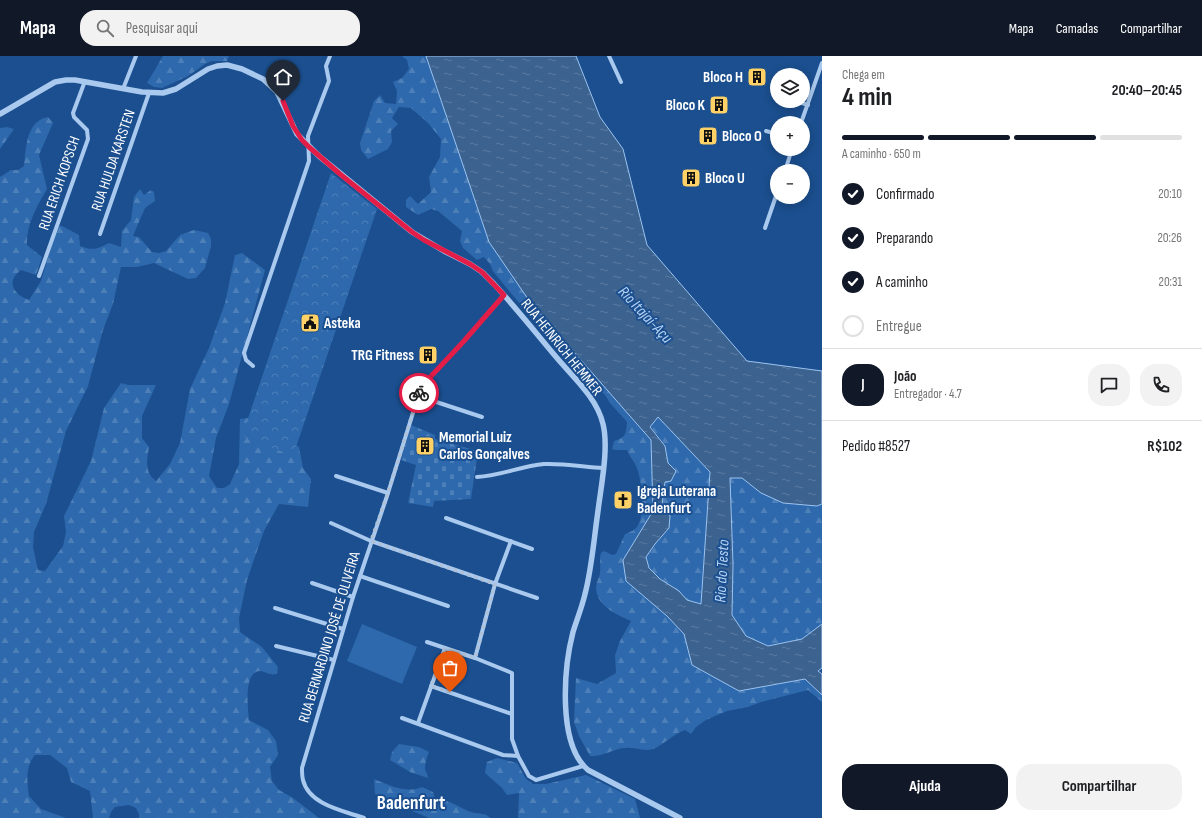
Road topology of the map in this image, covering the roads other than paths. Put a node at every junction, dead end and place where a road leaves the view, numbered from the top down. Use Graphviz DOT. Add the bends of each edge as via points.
graph roads {
  1 [pos="136,56"];
  2 [pos="330,56"];
  3 [pos="609,56"];
  4 [pos="822,63"];
  5 [pos="85,81"];
  6 [pos="621,82"];
  7 [pos="123,89"];
  8 [pos="149,93"];
  9 [pos="810,99"];
  10 [pos="0,114"];
  11 [pos="766,131"];
  12 [pos="770,132"];
  13 [pos="309,147"];
  14 [pos="773,204"];
  15 [pos="765,228"];
  16 [pos="100,234"];
  17 [pos="39,276"];
  18 [pos="504,295"];
  19 [pos="253,366"];
  20 [pos="418,396"];
  21 [pos="482,417"];
  22 [pos="604,468"];
  23 [pos="336,476"];
  24 [pos="478,477"];
  25 [pos="388,493"];
  26 [pos="446,518"];
  27 [pos="331,523"];
  28 [pos="371,541"];
  29 [pos="511,541"];
  30 [pos="532,549"];
  31 [pos="360,576"];
  32 [pos="312,583"];
  33 [pos="495,584"];
  34 [pos="353,598"];
  35 [pos="537,598"];
  36 [pos="448,606"];
  37 [pos="275,608"];
  38 [pos="343,629"];
  39 [pos="427,642"];
  40 [pos="276,646"];
  41 [pos="445,648"];
  42 [pos="475,658"];
  43 [pos="334,660"];
  44 [pos="431,686"];
  45 [pos="512,714"];
  46 [pos="402,718"];
  47 [pos="418,723"];
  48 [pos="518,756"];
  49 [pos="583,766"];
  50 [pos="364,818"];
  51 [pos="680,818"];
  1 -- 7 [label="street"];
  2 -- 13 [label="street" via="326,66 329,82 308,136"];
  3 -- 6 [label="street"];
  4 -- 9 [label="street"];
  5 -- 7 [label="street, RUA HEINRICH HEMMER"];
  5 -- 10 [label="street, RUA HEINRICH HEMMER" via="55,82"];
  5 -- 17 [label="street, RUA ERICH KOPSCH" via="73,113 87,130 88,139"];
  7 -- 8 [label="street, RUA HEINRICH HEMMER"];
  8 -- 13 [label="street, RUA HEINRICH HEMMER" via="163,93 176,89 213,67 234,66 263,79 277,92 293,126"];
  8 -- 16 [label="street, RUA HULDA KARSTEN"];
  11 -- 12 [label="street"];
  13 -- 18 [label="street, RUA HEINRICH HEMMER" via="412,232 482,272"];
  13 -- 19 [label="street" via="308,161 244,353 246,360"];
  14 -- 15 [label="street"];
  18 -- 20 [label="street, RUA BERNARDINO JOSÉ DE OLIVEIRA" via="421,387"];
  18 -- 22 [label="street, RUA HEINRICH HEMMER" via="601,415 605,438"];
  20 -- 21 [label="street"];
  20 -- 25 [label="street, RUA BERNARDINO JOSÉ DE OLIVEIRA"];
  22 -- 24 [label="street" via="545,464"];
  22 -- 49 [label="street, RUA HEINRICH HEMMER" via="590,573 573,632 567,672 568,732 572,747"];
  23 -- 25 [label="street"];
  25 -- 28 [label="street, RUA BERNARDINO JOSÉ DE OLIVEIRA"];
  26 -- 29 [label="street"];
  27 -- 28 [label="street"];
  28 -- 31 [label="street, RUA BERNARDINO JOSÉ DE OLIVEIRA"];
  28 -- 33 [label="street"];
  29 -- 30 [label="street"];
  29 -- 33 [label="street"];
  31 -- 34 [label="street, RUA BERNARDINO JOSÉ DE OLIVEIRA"];
  31 -- 36 [label="street"];
  32 -- 34 [label="street"];
  33 -- 35 [label="street"];
  33 -- 42 [label="street"];
  34 -- 38 [label="street, RUA BERNARDINO JOSÉ DE OLIVEIRA"];
  37 -- 38 [label="street"];
  38 -- 43 [label="street, RUA BERNARDINO JOSÉ DE OLIVEIRA"];
  39 -- 41 [label="street"];
  40 -- 43 [label="street"];
  41 -- 42 [label="street"];
  41 -- 44 [label="street"];
  42 -- 45 [label="street" via="512,672"];
  43 -- 50 [label="street, RUA BERNARDINO JOSÉ DE OLIVEIRA" via="302,768 303,781 312,795 324,804"];
  44 -- 45 [label="street"];
  44 -- 47 [label="street"];
  45 -- 48 [label="street" via="512,739"];
  46 -- 47 [label="street"];
  47 -- 48 [label="street" via="503,755"];
  48 -- 49 [label="street" via="529,776 536,780"];
  49 -- 51 [label="street, RUA HEINRICH HEMMER" via="601,778"];
}
